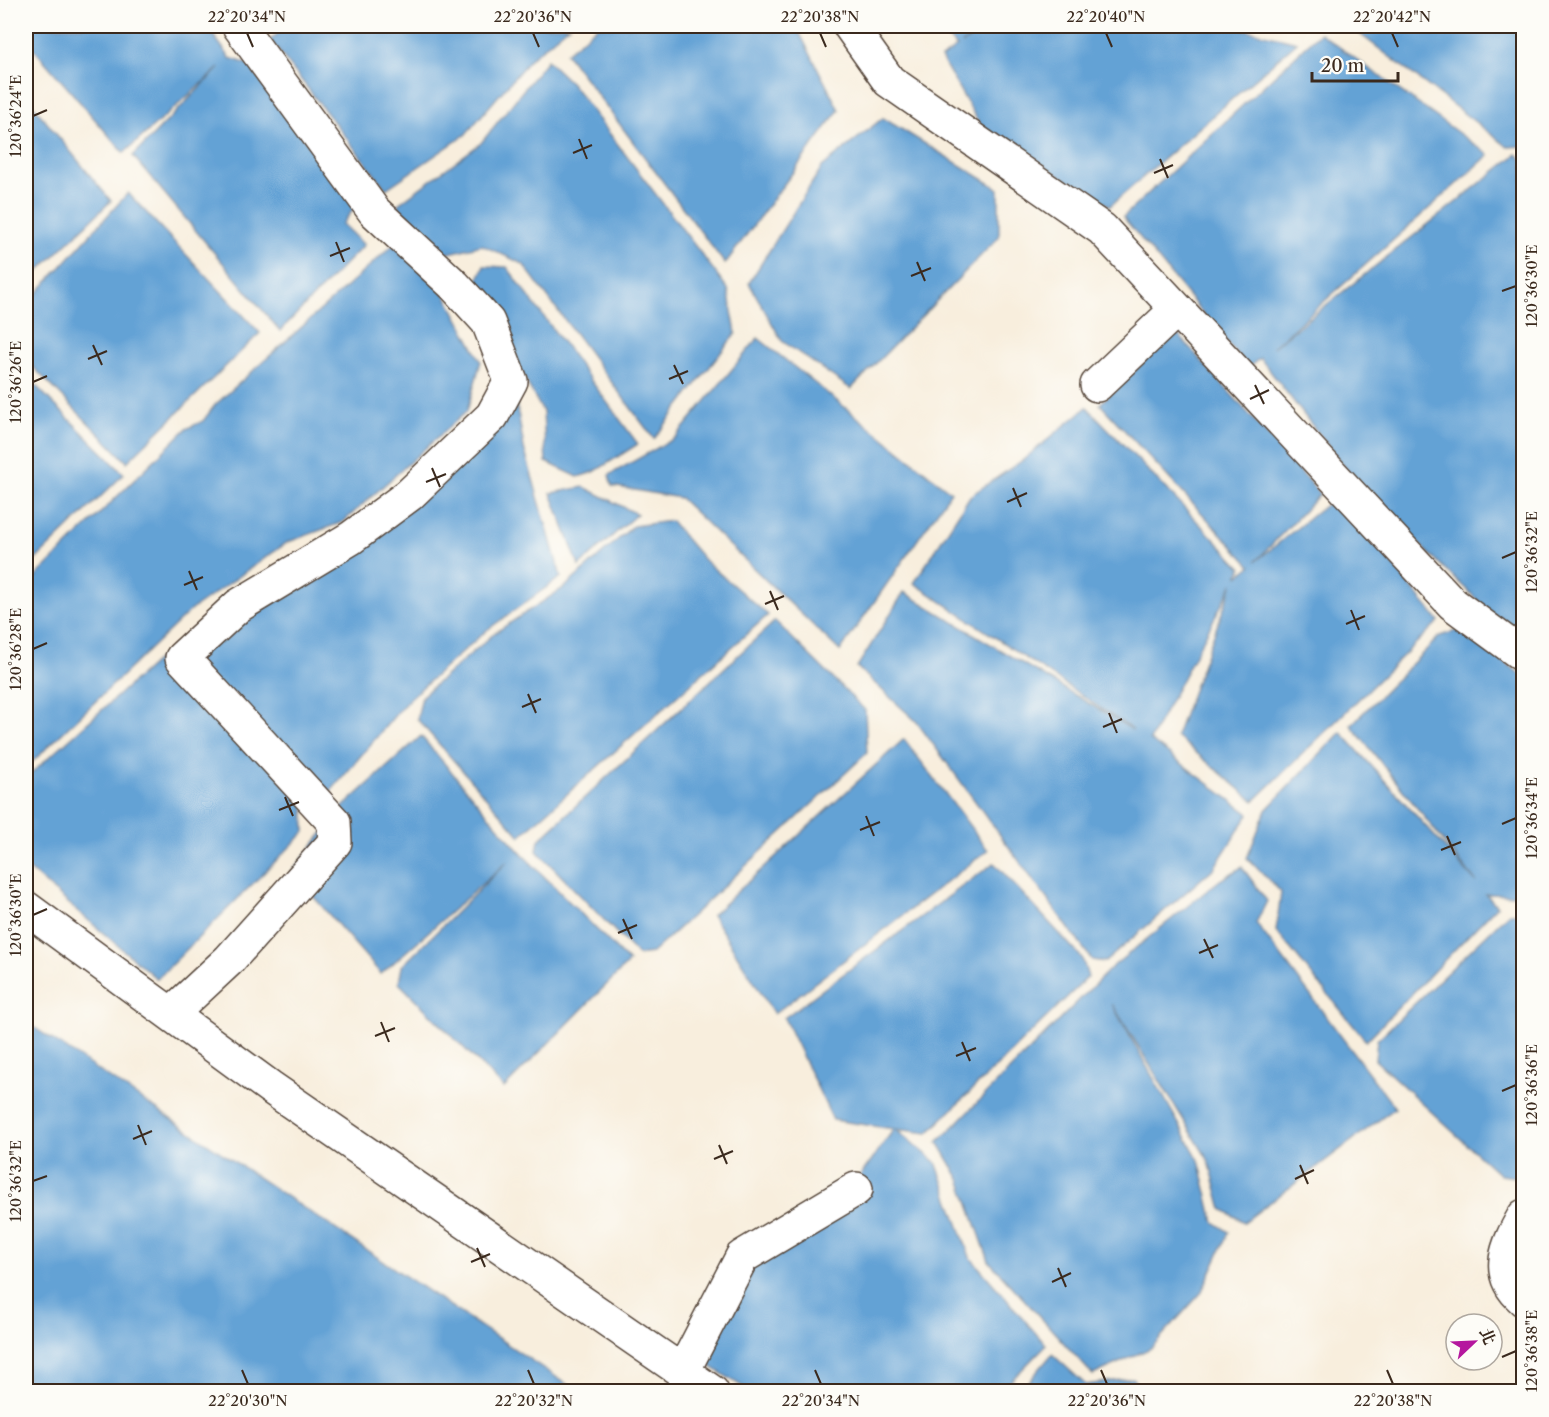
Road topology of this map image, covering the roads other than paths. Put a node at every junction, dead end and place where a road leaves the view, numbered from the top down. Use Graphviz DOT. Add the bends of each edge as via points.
graph roads {
  1 [pos="239,26"];
  2 [pos="850,26"];
  3 [pos="1177,309"];
  4 [pos="1097,385"];
  5 [pos="1524,656"];
  6 [pos="26,908"];
  7 [pos="171,1014"];
  8 [pos="856,1189"];
  9 [pos="1524,1216"];
  10 [pos="1524,1300"];
  11 [pos="682,1372"];
  12 [pos="712,1392"];
  1 -- 7 [label="lane" via="375,211 488,322 511,381 492,416 409,495 351,538 238,606 182,658 334,822 335,842 230,960"];
  2 -- 3 [label="lane" via="889,81 1102,229"];
  3 -- 4 [label="lane"];
  3 -- 5 [label="lane" via="1452,604"];
  6 -- 7 [label="lane"];
  7 -- 11 [label="lane"];
  8 -- 11 [label="lane" via="742,1257"];
  9 -- 10 [label="lane" via="1510,1240 1504,1267 1510,1289"];
  11 -- 12 [label="lane"];
}
